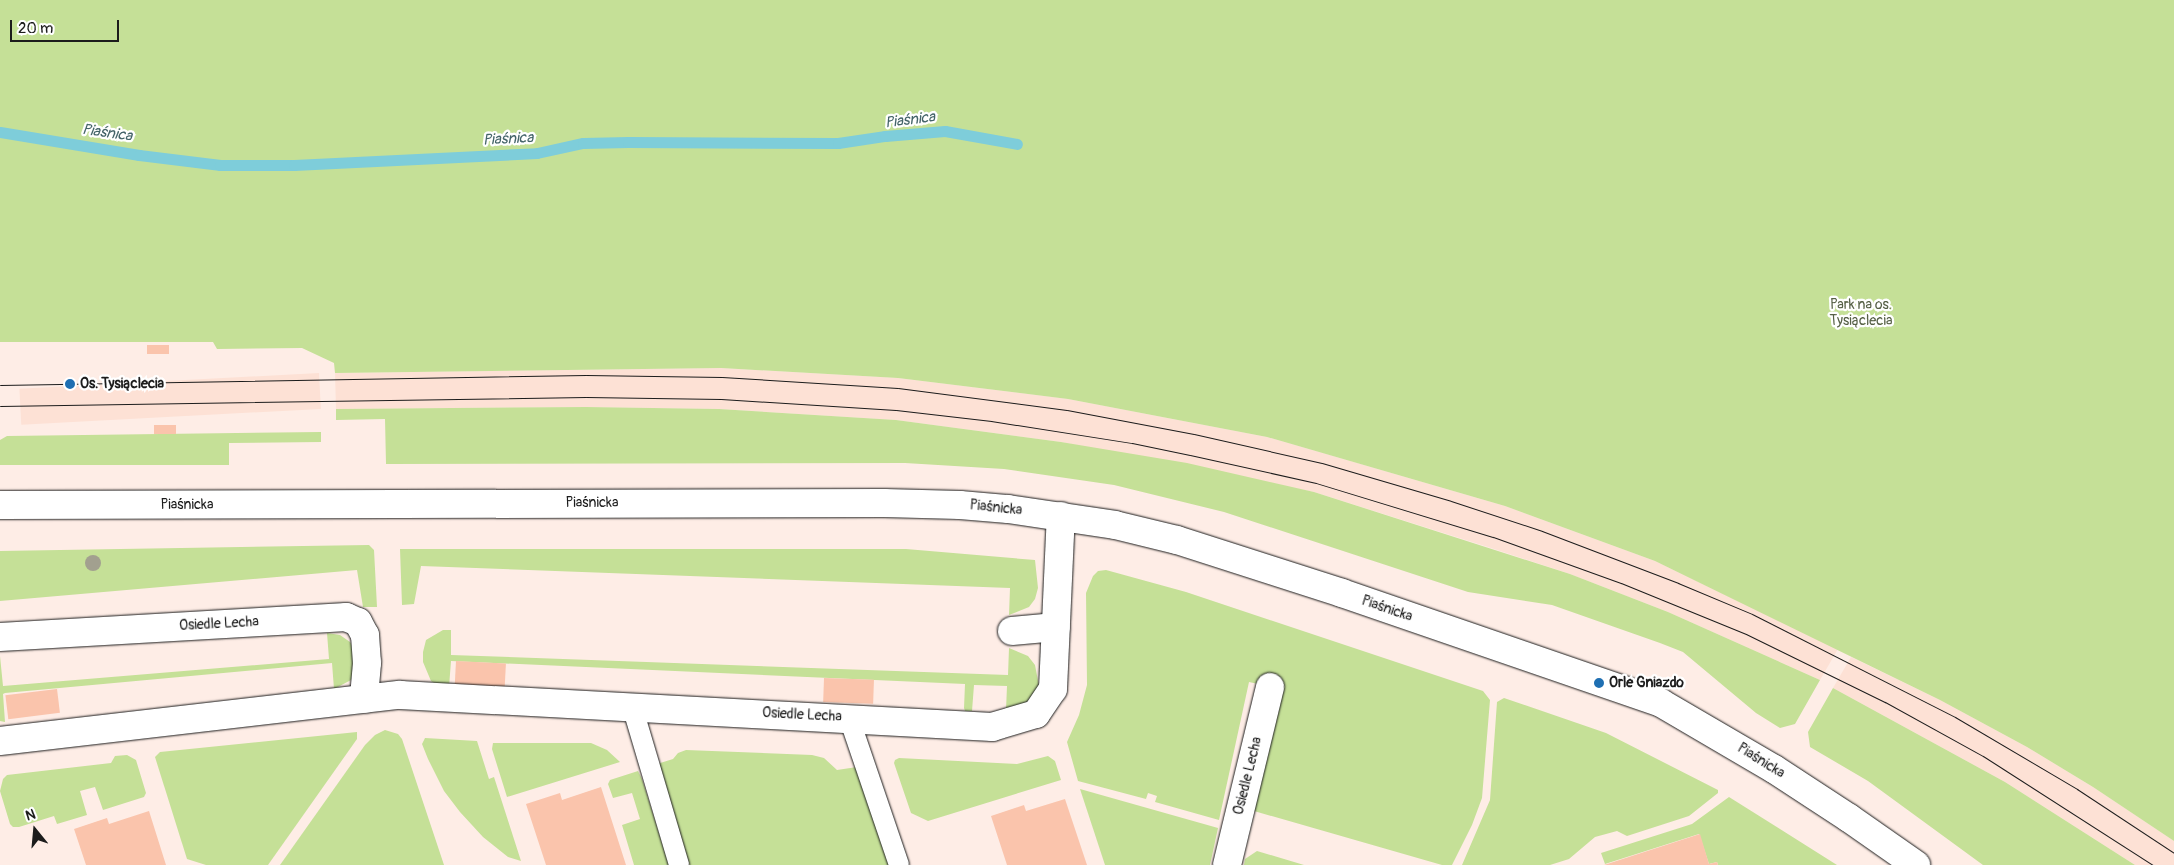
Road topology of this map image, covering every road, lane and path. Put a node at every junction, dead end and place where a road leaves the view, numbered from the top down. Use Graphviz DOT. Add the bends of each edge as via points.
graph roads {
  1 [pos="0,505"];
  2 [pos="1061,516"];
  3 [pos="1056,627"];
  4 [pos="1012,631"];
  5 [pos="0,637"];
  6 [pos="1270,687"];
  7 [pos="364,699"];
  8 [pos="632,706"];
  9 [pos="849,718"];
  10 [pos="0,741"];
  11 [pos="679,865"];
  12 [pos="899,865"];
  13 [pos="1228,865"];
  14 [pos="1916,865"];
  1 -- 2 [label="street, Piaśnicka" via="884,503 960,504"];
  2 -- 3 [label="street, Osiedle Lecha"];
  2 -- 14 [label="street, Piaśnicka" via="1177,540 1661,703 1774,769"];
  3 -- 4 [label="street"];
  3 -- 9 [label="street, Osiedle Lecha" via="1053,689 1036,714 992,727"];
  5 -- 7 [label="street, Osiedle Lecha" via="346,616 358,622 365,635"];
  6 -- 13 [label="street, Osiedle Lecha"];
  7 -- 8 [label="street, Osiedle Lecha" via="400,695"];
  7 -- 10 [label="street, Osiedle Lecha"];
  8 -- 9 [label="street, Osiedle Lecha"];
  8 -- 11 [label="lane"];
  9 -- 12 [label="lane"];
}
